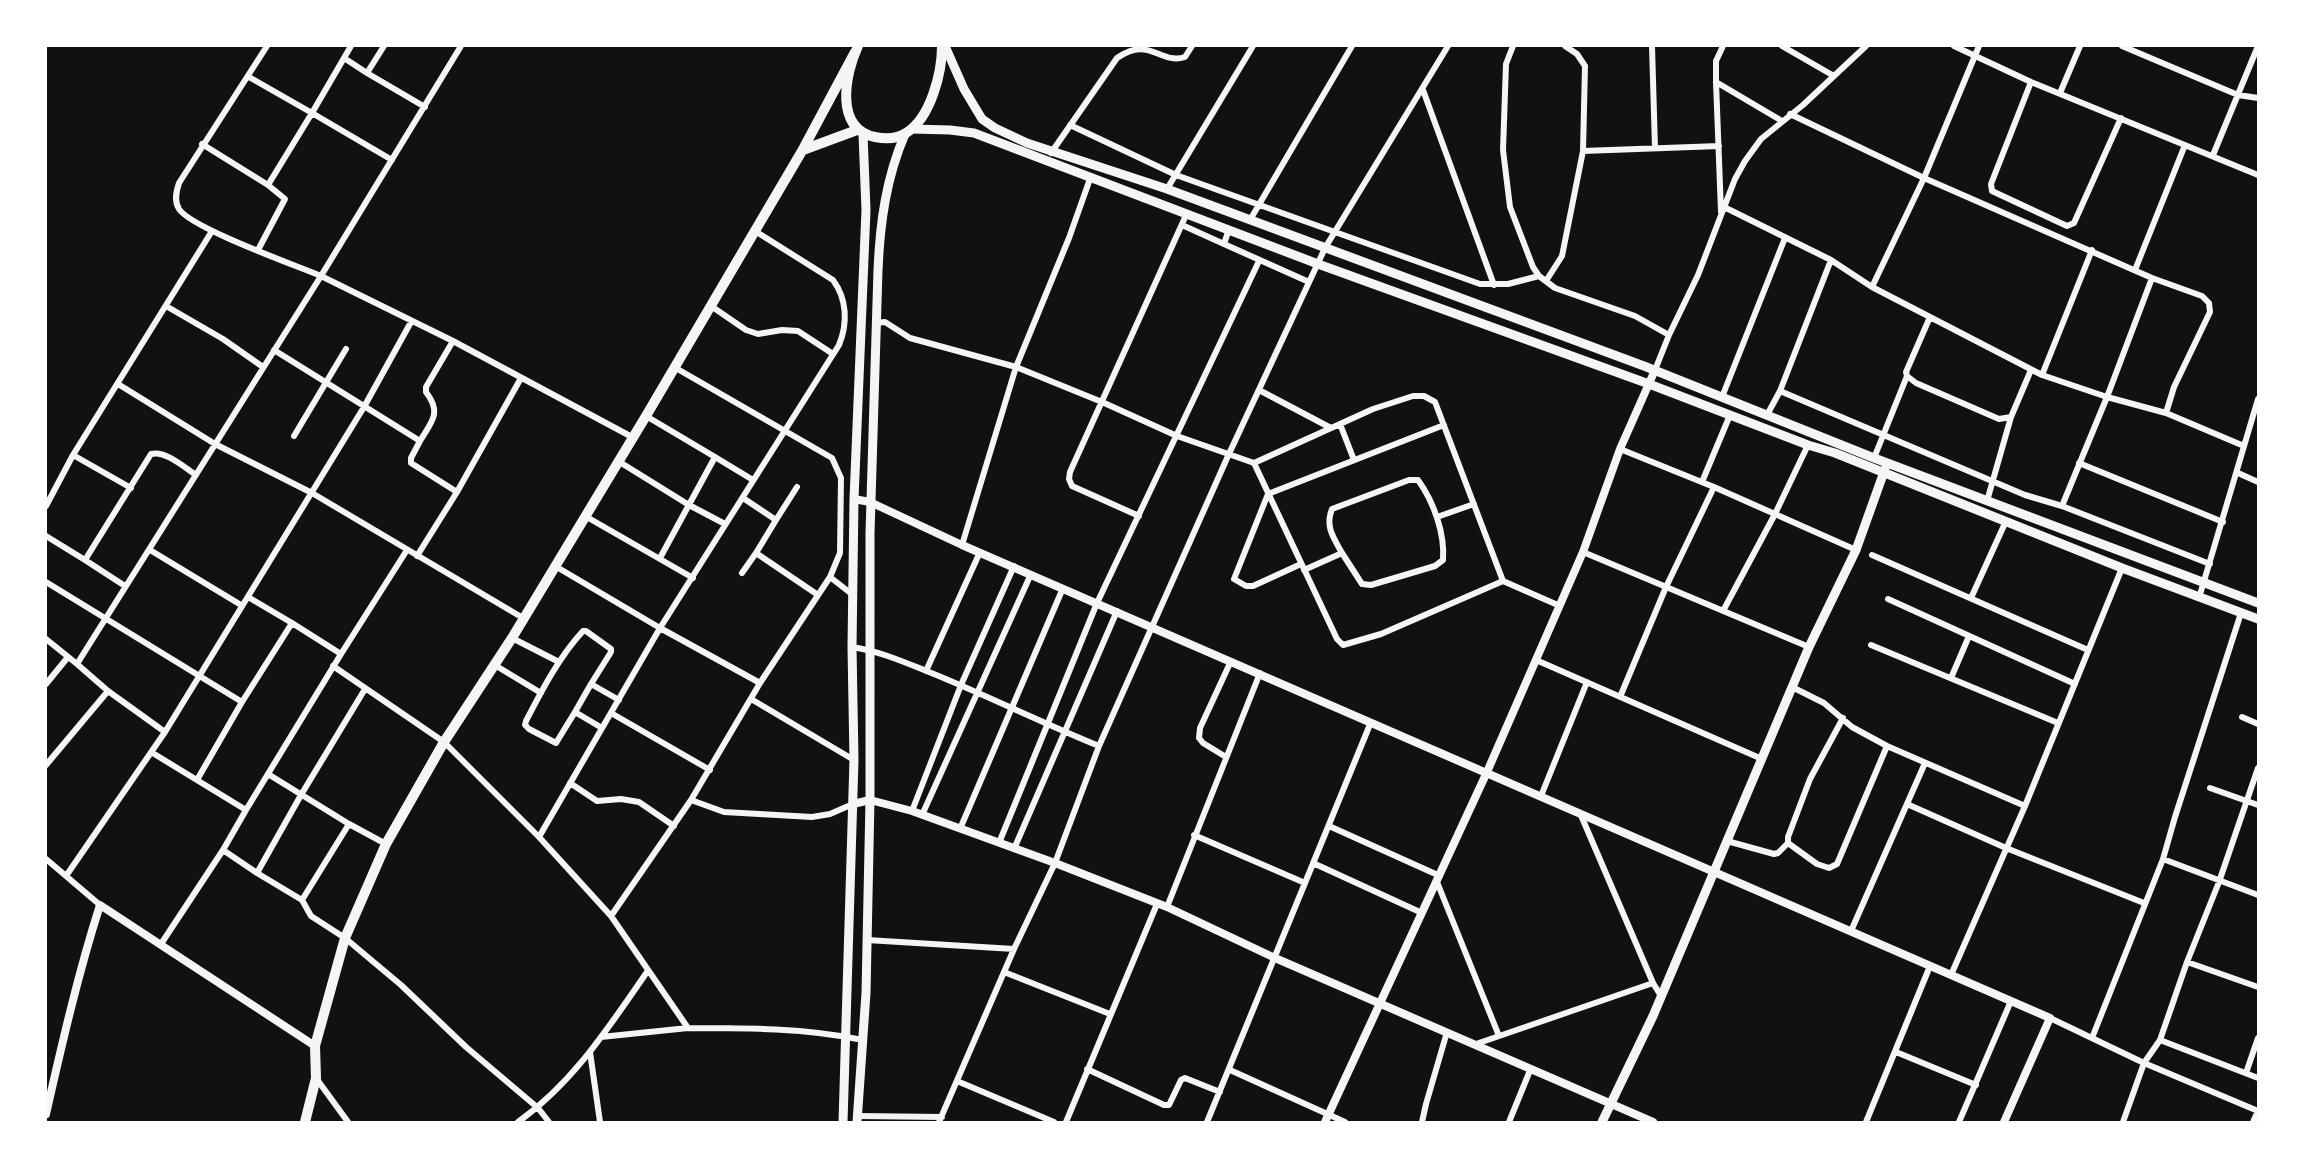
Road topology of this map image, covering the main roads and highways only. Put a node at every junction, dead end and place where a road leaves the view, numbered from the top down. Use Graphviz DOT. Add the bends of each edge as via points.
graph roads {
  1 [pos="944,46"];
  2 [pos="856,49"];
  3 [pos="860,132"];
  4 [pos="908,132"];
  5 [pos="802,151"];
  6 [pos="1049,156"];
  7 [pos="1886,468"];
  8 [pos="2259,603"];
  9 [pos="2259,620"];
  10 [pos="858,1119"];
  11 [pos="306,1122"];
  12 [pos="843,1122"];
  13 [pos="1602,1122"];
  1 -- 4 [label="main road" via="932,96"];
  1 -- 6 [label="main road" via="982,119"];
  2 -- 3 [label="main road" via="846,99"];
  2 -- 5 [label="main road"];
  3 -- 4 [label="main road" via="888,138"];
  3 -- 5 [label="main road"];
  3 -- 12 [label="main road" via="866,210 854,499 854,760"];
  4 -- 6 [label="main road" via="974,133"];
  4 -- 10 [label="main road" via="894,160 880,227 870,502 867,940"];
  5 -- 11 [label="main road" via="386,844 345,938 315,1046 316,1078"];
  6 -- 7 [label="main road" via="1318,264 1808,445"];
  6 -- 7 [label="main road" via="1167,190 1655,370 1874,458"];
  7 -- 8 [label="main road"];
  7 -- 9 [label="main road" via="2006,521"];
  7 -- 13 [label="main road" via="1856,550"];
}
